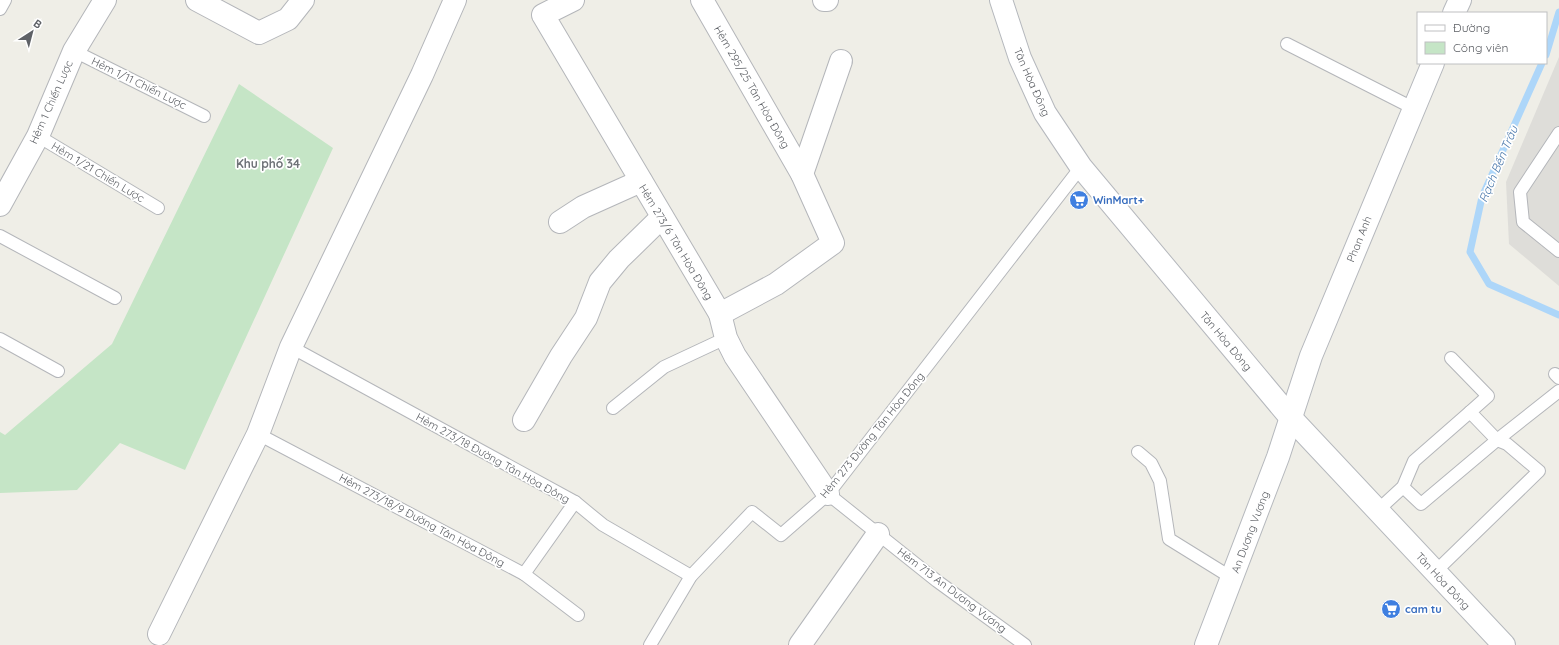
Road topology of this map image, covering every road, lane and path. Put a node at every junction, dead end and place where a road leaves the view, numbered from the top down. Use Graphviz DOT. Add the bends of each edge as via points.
graph roads {
  1 [pos="5,0"];
  2 [pos="105,0"];
  3 [pos="197,0"];
  4 [pos="303,0"];
  5 [pos="455,0"];
  6 [pos="573,0"];
  7 [pos="702,0"];
  8 [pos="1001,0"];
  9 [pos="1460,0"];
  10 [pos="0,9"];
  11 [pos="1454,12"];
  12 [pos="1287,44"];
  13 [pos="74,51"];
  14 [pos="841,61"];
  15 [pos="1433,64"];
  16 [pos="1413,108"];
  17 [pos="204,116"];
  18 [pos="1559,133"];
  19 [pos="38,136"];
  20 [pos="1081,167"];
  21 [pos="802,174"];
  22 [pos="641,181"];
  23 [pos="0,205"];
  24 [pos="158,208"];
  25 [pos="662,217"];
  26 [pos="560,222"];
  27 [pos="0,236"];
  28 [pos="1559,251"];
  29 [pos="115,298"];
  30 [pos="720,314"];
  31 [pos="726,338"];
  32 [pos="0,339"];
  33 [pos="291,347"];
  34 [pos="1451,358"];
  35 [pos="58,371"];
  36 [pos="1559,390"];
  37 [pos="613,408"];
  38 [pos="1470,412"];
  39 [pos="1290,417"];
  40 [pos="524,420"];
  41 [pos="258,434"];
  42 [pos="1497,440"];
  43 [pos="1138,452"];
  44 [pos="1403,487"];
  45 [pos="828,494"];
  46 [pos="575,502"];
  47 [pos="1377,510"];
  48 [pos="878,534"];
  49 [pos="1435,572"];
  50 [pos="524,574"];
  51 [pos="691,576"];
  52 [pos="1232,578"];
  53 [pos="578,615"];
  54 [pos="156,639"];
  55 [pos="1497,642"];
  56 [pos="650,645"];
  57 [pos="800,645"];
  58 [pos="1025,645"];
  59 [pos="1206,645"];
  1 -- 10 [label="lane"];
  2 -- 13 [label="street, Hẻm 1 Chiến Lược"];
  3 -- 4 [label="street" via="260,34 288,19"];
  5 -- 33 [label="street" via="422,76"];
  6 -- 22 [label="street, Hẻm 273/6 Tân Hòa Đông" via="543,15"];
  7 -- 21 [label="street, Hẻm 295/25 Tân Hòa Đông"];
  8 -- 20 [label="street, Tân Hòa Đông" via="1020,58 1045,113"];
  9 -- 11 [label="street"];
  12 -- 16 [label="lane"];
  13 -- 17 [label="lane, Hẻm 1/11 Chiến Lược"];
  13 -- 19 [label="street, Hẻm 1 Chiến Lược"];
  14 -- 21 [label="street"];
  15 -- 16 [label="street, Phan Anh"];
  16 -- 39 [label="street, Phan Anh" via="1311,356"];
  18 -- 28 [label="lane" via="1520,192 1523,222"];
  19 -- 23 [label="street, Hẻm 1 Chiến Lược"];
  19 -- 24 [label="lane, Hẻm 1/21 Chiến Lược"];
  20 -- 39 [label="street, Tân Hòa Đông"];
  20 -- 45 [label="lane, Hẻm 273 Đường Tân Hòa Đông"];
  21 -- 30 [label="street, Hẻm 295/25 Tân Hòa Đông" via="833,243 776,284"];
  22 -- 25 [label="street, Hẻm 273/6 Tân Hòa Đông"];
  22 -- 26 [label="street" via="583,207"];
  25 -- 30 [label="street, Hẻm 273/6 Tân Hòa Đông"];
  25 -- 40 [label="street" via="618,259 600,282 586,318"];
  27 -- 29 [label="lane"];
  30 -- 31 [label="street, Hẻm 273/6 Tân Hòa Đông"];
  31 -- 37 [label="lane" via="664,367"];
  31 -- 45 [label="street, Hẻm 273/6 Tân Hòa Đông" via="735,356"];
  32 -- 35 [label="lane"];
  33 -- 41 [label="street"];
  33 -- 46 [label="lane, Hẻm 273/18 Đường Tân Hòa Đông"];
  34 -- 38 [label="lane" via="1488,396"];
  36 -- 42 [label="lane"];
  38 -- 42 [label="lane"];
  38 -- 44 [label="lane" via="1414,461"];
  39 -- 47 [label="street, Tân Hòa Đông"];
  39 -- 52 [label="street, An Dương Vương" via="1278,457"];
  41 -- 50 [label="lane, Hẻm 273/18/9 Đường Tân Hòa Đông"];
  41 -- 54 [label="street"];
  42 -- 44 [label="lane" via="1421,504"];
  42 -- 49 [label="lane" via="1507,444 1539,471"];
  43 -- 52 [label="lane" via="1151,463 1160,481 1169,539"];
  44 -- 47 [label="lane"];
  45 -- 48 [label="lane, Hẻm 713 An Dương Vương"];
  45 -- 51 [label="lane, Hẻm 273 Đường Tân Hòa Đông" via="781,534 752,512"];
  46 -- 50 [label="lane"];
  46 -- 51 [label="lane, Hẻm 273/18 Đường Tân Hòa Đông" via="603,525"];
  47 -- 49 [label="street, Tân Hòa Đông"];
  48 -- 57 [label="street"];
  48 -- 58 [label="lane, Hẻm 713 An Dương Vương"];
  49 -- 55 [label="street, Tân Hòa Đông"];
  50 -- 53 [label="lane, Hẻm 273/18/9 Đường Tân Hòa Đông"];
  51 -- 56 [label="lane, Hẻm 273 Đường Tân Hòa Đông"];
  52 -- 59 [label="street, An Dương Vương"];
}
